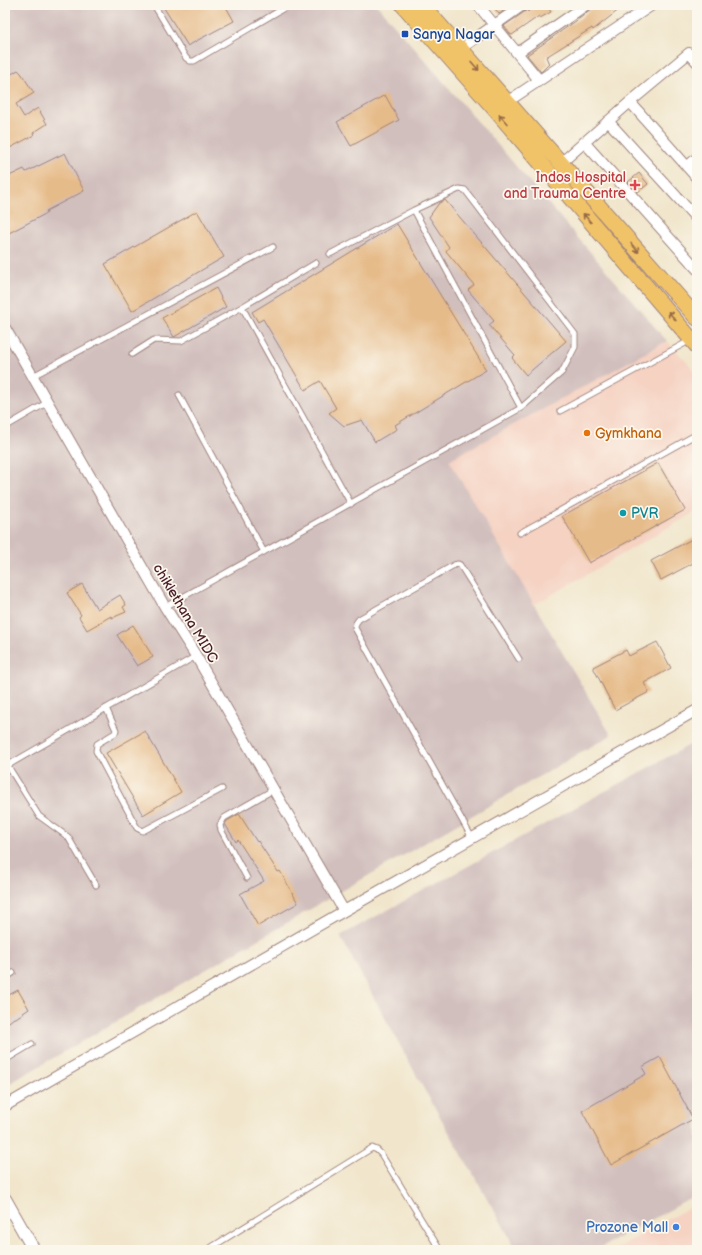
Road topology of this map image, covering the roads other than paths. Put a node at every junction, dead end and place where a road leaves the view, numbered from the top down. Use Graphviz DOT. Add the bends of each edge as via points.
graph roads {
  1 [pos="154,5"];
  2 [pos="289,5"];
  3 [pos="403,5"];
  4 [pos="422,5"];
  5 [pos="478,5"];
  6 [pos="523,5"];
  7 [pos="586,5"];
  8 [pos="652,5"];
  9 [pos="494,25"];
  10 [pos="454,53"];
  11 [pos="517,53"];
  12 [pos="697,62"];
  13 [pos="539,80"];
  14 [pos="507,102"];
  15 [pos="630,102"];
  16 [pos="608,121"];
  17 [pos="584,142"];
  18 [pos="697,158"];
  19 [pos="561,163"];
  20 [pos="687,167"];
  21 [pos="697,178"];
  22 [pos="414,210"];
  23 [pos="697,219"];
  24 [pos="273,247"];
  25 [pos="330,254"];
  26 [pos="316,263"];
  27 [pos="697,270"];
  28 [pos="242,307"];
  29 [pos="695,311"];
  30 [pos="5,328"];
  31 [pos="694,343"];
  32 [pos="132,354"];
  33 [pos="33,376"];
  34 [pos="179,395"];
  35 [pos="48,402"];
  36 [pos="521,408"];
  37 [pos="560,411"];
  38 [pos="5,427"];
  39 [pos="697,434"];
  40 [pos="350,504"];
  41 [pos="520,533"];
  42 [pos="264,552"];
  43 [pos="165,607"];
  44 [pos="196,656"];
  45 [pos="519,659"];
  46 [pos="106,708"];
  47 [pos="697,710"];
  48 [pos="6,767"];
  49 [pos="222,789"];
  50 [pos="273,790"];
  51 [pos="472,838"];
  52 [pos="247,878"];
  53 [pos="96,885"];
  54 [pos="344,911"];
  55 [pos="13,973"];
  56 [pos="5,978"];
  57 [pos="32,1044"];
  58 [pos="5,1060"];
  59 [pos="5,1106"];
  60 [pos="5,1199"];
  61 [pos="9,1216"];
  62 [pos="34,1250"];
  63 [pos="207,1250"];
  64 [pos="440,1250"];
  1 -- 2 [label="lane" via="186,58 194,62"];
  3 -- 10 [label="main road"];
  4 -- 10 [label="main road"];
  5 -- 9 [label="street"];
  6 -- 9 [label="street"];
  7 -- 11 [label="street"];
  8 -- 13 [label="street"];
  9 -- 10 [label="street"];
  9 -- 11 [label="street"];
  10 -- 14 [label="main road, one-way"];
  31 -- 10 [label="main road, one-way"];
  11 -- 13 [label="street"];
  12 -- 15 [label="street" via="689,53"];
  13 -- 14 [label="street"];
  14 -- 19 [label="main road"];
  15 -- 16 [label="street"];
  15 -- 20 [label="street"];
  16 -- 17 [label="street"];
  16 -- 23 [label="street"];
  17 -- 19 [label="street"];
  17 -- 27 [label="street"];
  18 -- 20 [label="street"];
  19 -- 29 [label="main road, one-way"];
  20 -- 21 [label="street"];
  22 -- 25 [label="lane"];
  22 -- 36 [label="lane"];
  22 -- 36 [label="lane" via="459,189 465,190 575,334 575,347 562,372"];
  24 -- 33 [label="lane"];
  26 -- 28 [label="lane"];
  28 -- 32 [label="lane" via="181,341 154,340"];
  28 -- 40 [label="lane"];
  30 -- 33 [label="street, chiklethana MIDC"];
  31 -- 37 [label="lane"];
  33 -- 35 [label="street, chiklethana MIDC"];
  34 -- 42 [label="lane"];
  35 -- 38 [label="lane"];
  35 -- 43 [label="street, chiklethana MIDC"];
  36 -- 40 [label="lane"];
  39 -- 41 [label="lane"];
  40 -- 42 [label="lane"];
  42 -- 43 [label="lane"];
  43 -- 44 [label="street, chiklethana MIDC"];
  44 -- 46 [label="lane"];
  44 -- 50 [label="street, chiklethana MIDC"];
  45 -- 51 [label="lane" via="458,564 356,623 355,628"];
  46 -- 48 [label="lane"];
  46 -- 49 [label="lane" via="116,730 97,744 96,751 139,830 143,831"];
  47 -- 51 [label="street"];
  48 -- 53 [label="lane" via="39,816 68,837"];
  50 -- 52 [label="lane" via="221,822 221,830"];
  50 -- 54 [label="street, chiklethana MIDC"];
  51 -- 54 [label="street"];
  54 -- 59 [label="street"];
  55 -- 56 [label="lane"];
  57 -- 58 [label="lane"];
  60 -- 61 [label="street"];
  61 -- 62 [label="street"];
  63 -- 64 [label="lane" via="372,1148 381,1154"];
}
